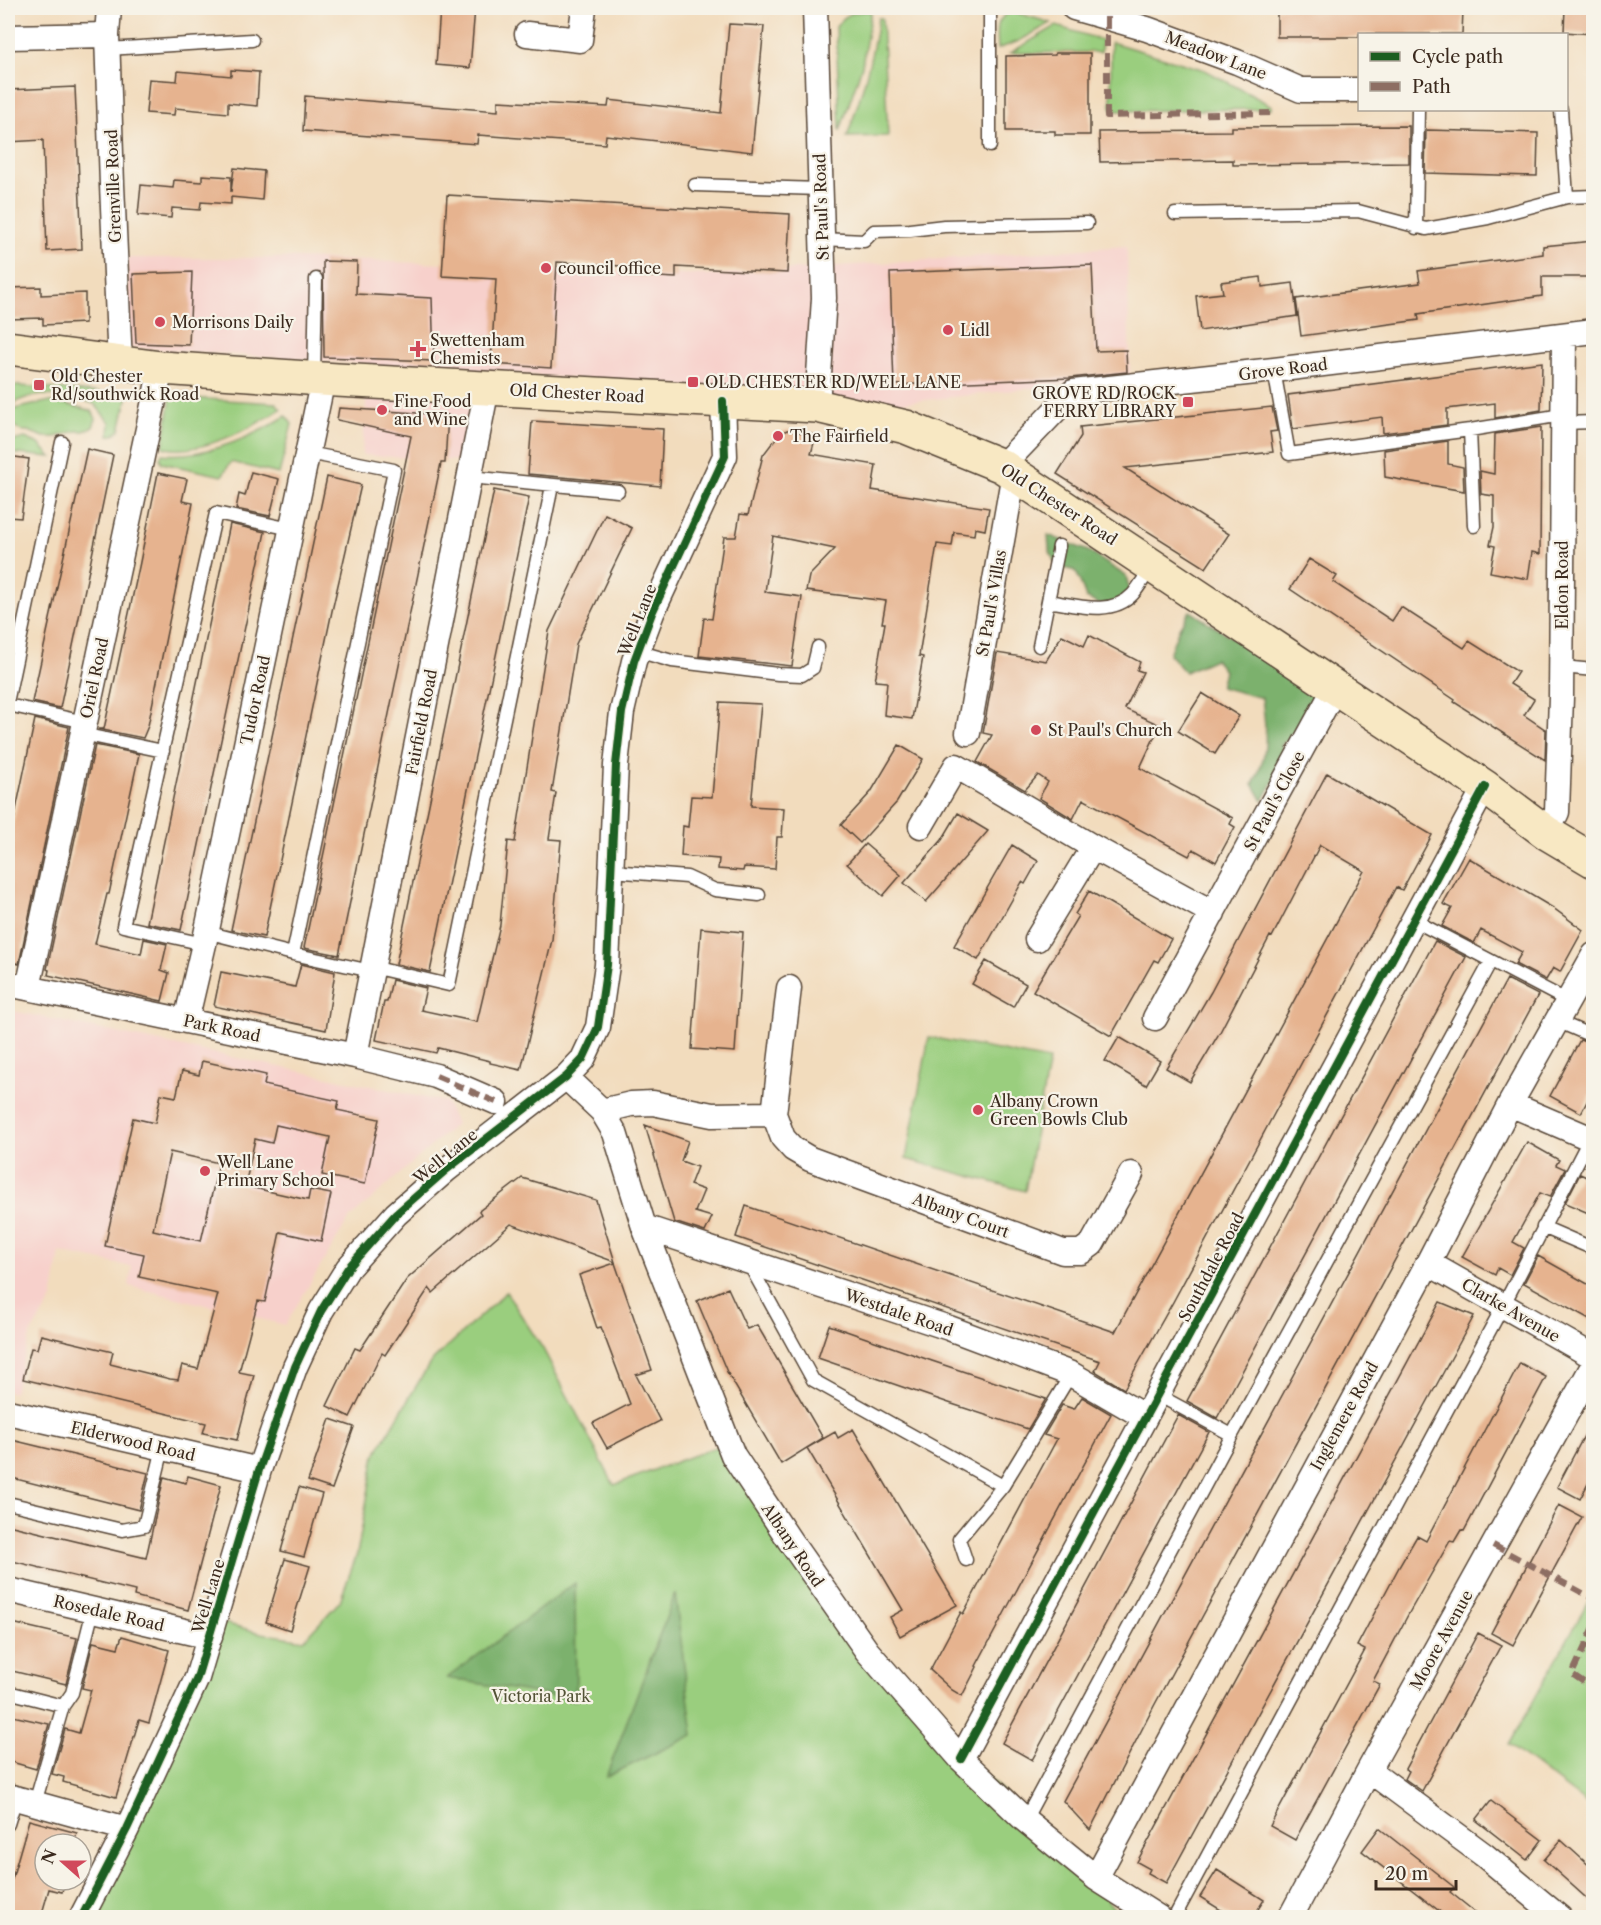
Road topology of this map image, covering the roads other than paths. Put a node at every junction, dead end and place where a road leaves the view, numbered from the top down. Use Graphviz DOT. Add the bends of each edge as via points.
graph roads {
  1 [pos="109,8"];
  2 [pos="584,8"];
  3 [pos="814,8"];
  4 [pos="990,8"];
  5 [pos="1074,8"];
  6 [pos="1147,18"];
  7 [pos="527,34"];
  8 [pos="8,37"];
  9 [pos="252,40"];
  10 [pos="108,42"];
  11 [pos="1358,90"];
  12 [pos="1418,111"];
  13 [pos="1561,111"];
  14 [pos="990,146"];
  15 [pos="695,184"];
  16 [pos="820,189"];
  17 [pos="1593,196"];
  18 [pos="1567,197"];
  19 [pos="1175,214"];
  20 [pos="1087,223"];
  21 [pos="1416,228"];
  22 [pos="822,239"];
  23 [pos="316,279"];
  24 [pos="1593,331"];
  25 [pos="1564,335"];
  26 [pos="8,348"];
  27 [pos="120,364"];
  28 [pos="161,368"];
  29 [pos="1274,370"];
  30 [pos="319,379"];
  31 [pos="487,387"];
  32 [pos="723,401"];
  33 [pos="817,406"];
  34 [pos="1563,419"];
  35 [pos="1593,422"];
  36 [pos="1470,430"];
  37 [pos="62,442"];
  38 [pos="308,453"];
  39 [pos="1008,470"];
  40 [pos="469,477"];
  41 [pos="552,486"];
  42 [pos="618,492"];
  43 [pos="1474,526"];
  44 [pos="291,529"];
  45 [pos="1059,546"];
  46 [pos="1152,566"];
  47 [pos="1048,601"];
  48 [pos="1039,646"];
  49 [pos="818,647"];
  50 [pos="638,651"];
  51 [pos="1562,667"];
  52 [pos="1593,670"];
  53 [pos="1335,688"];
  54 [pos="8,698"];
  55 [pos="8,705"];
  56 [pos="83,728"];
  57 [pos="968,733"];
  58 [pos="163,751"];
  59 [pos="1485,787"];
  60 [pos="921,826"];
  61 [pos="1547,833"];
  62 [pos="1093,847"];
  63 [pos="1593,861"];
  64 [pos="612,871"];
  65 [pos="759,895"];
  66 [pos="1213,913"];
  67 [pos="1413,920"];
  68 [pos="205,938"];
  69 [pos="1037,939"];
  70 [pos="292,954"];
  71 [pos="1593,955"];
  72 [pos="1491,961"];
  73 [pos="371,969"];
  74 [pos="18,986"];
  75 [pos="789,988"];
  76 [pos="1562,1011"];
  77 [pos="1155,1018"];
  78 [pos="186,1021"];
  79 [pos="1593,1037"];
  80 [pos="355,1056"];
  81 [pos="566,1077"];
  82 [pos="496,1102"];
  83 [pos="1510,1104"];
  84 [pos="602,1111"];
  85 [pos="774,1114"];
  86 [pos="1592,1139"];
  87 [pos="1131,1174"];
  88 [pos="644,1227"];
  89 [pos="1543,1227"];
  90 [pos="1593,1249"];
  91 [pos="747,1260"];
  92 [pos="1428,1263"];
  93 [pos="1503,1305"];
  94 [pos="1593,1358"];
  95 [pos="1593,1364"];
  96 [pos="1071,1374"];
  97 [pos="1158,1395"];
  98 [pos="8,1412"];
  99 [pos="1145,1417"];
  100 [pos="1232,1435"];
  101 [pos="163,1448"];
  102 [pos="259,1470"];
  103 [pos="1003,1486"];
  104 [pos="8,1503"];
  105 [pos="966,1560"];
  106 [pos="8,1590"];
  107 [pos="93,1610"];
  108 [pos="210,1637"];
  109 [pos="8,1692"];
  110 [pos="63,1706"];
  111 [pos="961,1759"];
  112 [pos="1369,1770"];
  113 [pos="19,1799"];
  114 [pos="1025,1820"];
  115 [pos="8,1824"];
  116 [pos="127,1829"];
  117 [pos="1096,1878"];
  118 [pos="81,1917"];
  119 [pos="1159,1917"];
  120 [pos="1174,1917"];
  121 [pos="1290,1917"];
  122 [pos="1560,1917"];
  1 -- 10 [label="street, Grenville Road"];
  2 -- 7 [label="street" via="580,40"];
  3 -- 16 [label="street, St Paul's Road"];
  4 -- 14 [label="lane"];
  5 -- 6 [label="street, Meadow Lane"];
  6 -- 11 [label="street, Meadow Lane" via="1300,90"];
  8 -- 10 [label="street"];
  9 -- 10 [label="lane"];
  10 -- 27 [label="street, Grenville Road"];
  12 -- 21 [label="lane"];
  13 -- 18 [label="lane"];
  15 -- 16 [label="lane"];
  16 -- 22 [label="street, St Paul's Road"];
  17 -- 18 [label="lane"];
  18 -- 21 [label="lane" via="1488,218 1426,230"];
  19 -- 21 [label="lane" via="1358,211"];
  20 -- 22 [label="lane" via="944,226 874,231 864,241"];
  22 -- 33 [label="street, St Paul's Road" via="824,298"];
  23 -- 30 [label="lane"];
  24 -- 25 [label="street, Grove Road"];
  25 -- 29 [label="street, Grove Road"];
  25 -- 34 [label="street, Eldon Road"];
  26 -- 27 [label="main road, Old Chester Road"];
  27 -- 28 [label="main road, Old Chester Road"];
  28 -- 30 [label="main road, Old Chester Road"];
  28 -- 56 [label="street, Oriel Road"];
  29 -- 36 [label="lane" via="1289,454"];
  29 -- 39 [label="street, Grove Road" via="1073,392"];
  30 -- 31 [label="main road, Old Chester Road"];
  30 -- 38 [label="street, Tudor Road"];
  31 -- 32 [label="main road, Old Chester Road"];
  31 -- 40 [label="street, Fairfield Road"];
  32 -- 33 [label="main road, Old Chester Road"];
  32 -- 50 [label="street, Well Lane" via="725,456"];
  33 -- 39 [label="main road, Old Chester Road" via="906,428"];
  34 -- 35 [label="lane"];
  34 -- 36 [label="lane"];
  34 -- 51 [label="street, Eldon Road"];
  36 -- 43 [label="lane"];
  37 -- 54 [label="lane"];
  38 -- 44 [label="street, Tudor Road"];
  38 -- 70 [label="lane" via="394,470"];
  39 -- 46 [label="main road, Old Chester Road"];
  39 -- 57 [label="street, St Paul's Villas"];
  40 -- 41 [label="lane"];
  40 -- 73 [label="street, Fairfield Road"];
  41 -- 42 [label="lane"];
  41 -- 73 [label="lane" via="449,985"];
  44 -- 58 [label="lane" via="216,513"];
  44 -- 68 [label="street, Tudor Road"];
  45 -- 47 [label="lane"];
  46 -- 47 [label="lane" via="1132,595 1116,605 1100,608"];
  46 -- 53 [label="main road, Old Chester Road"];
  47 -- 48 [label="lane"];
  49 -- 50 [label="lane" via="813,668 802,675 672,661"];
  50 -- 64 [label="street, Well Lane" via="622,712"];
  51 -- 52 [label="lane"];
  51 -- 61 [label="street, Eldon Road" via="1557,812"];
  53 -- 59 [label="main road, Old Chester Road"];
  53 -- 66 [label="street, St Paul's Close"];
  55 -- 56 [label="lane"];
  56 -- 58 [label="lane"];
  56 -- 74 [label="street, Oriel Road"];
  58 -- 68 [label="lane" via="123,926"];
  59 -- 61 [label="main road, Old Chester Road"];
  59 -- 67 [label="street, Southdale Road"];
  60 -- 62 [label="street" via="957,766"];
  61 -- 63 [label="main road, Old Chester Road"];
  62 -- 66 [label="street"];
  62 -- 69 [label="street"];
  64 -- 65 [label="lane" via="687,877 715,890"];
  64 -- 81 [label="street, Well Lane" via="608,965 598,1027 583,1059"];
  66 -- 77 [label="street, St Paul's Close"];
  67 -- 72 [label="lane"];
  67 -- 97 [label="street, Southdale Road"];
  68 -- 70 [label="lane"];
  68 -- 78 [label="street, Tudor Road"];
  70 -- 73 [label="lane"];
  71 -- 76 [label="street, Inglemere Road"];
  72 -- 76 [label="lane"];
  72 -- 100 [label="lane"];
  73 -- 80 [label="street, Fairfield Road"];
  74 -- 78 [label="street, Park Road"];
  75 -- 85 [label="street"];
  76 -- 79 [label="lane"];
  76 -- 83 [label="street, Inglemere Road"];
  78 -- 80 [label="street, Park Road"];
  80 -- 82 [label="street, Park Road" via="436,1076"];
  81 -- 84 [label="street, Albany Road"];
  81 -- 102 [label="street, Well Lane" via="405,1206 348,1268 321,1311 295,1367"];
  83 -- 86 [label="street"];
  83 -- 92 [label="street, Inglemere Road"];
  84 -- 85 [label="street" via="653,1103 712,1115"];
  84 -- 88 [label="street, Albany Road" via="615,1133"];
  85 -- 87 [label="street, Albany Court" via="783,1138 810,1159 1063,1252 1081,1252 1092,1244"];
  86 -- 89 [label="lane"];
  88 -- 91 [label="street, Westdale Road"];
  88 -- 111 [label="street, Albany Road" via="733,1455 867,1651"];
  89 -- 90 [label="lane"];
  89 -- 93 [label="lane"];
  91 -- 96 [label="street, Westdale Road"];
  91 -- 103 [label="lane" via="813,1380"];
  92 -- 93 [label="street, Clarke Avenue"];
  92 -- 117 [label="street, Inglemere Road"];
  93 -- 94 [label="street, Clarke Avenue"];
  93 -- 120 [label="lane"];
  95 -- 112 [label="street, Moore Avenue"];
  96 -- 99 [label="street, Westdale Road"];
  96 -- 103 [label="lane"];
  97 -- 99 [label="street, Southdale Road"];
  97 -- 100 [label="lane"];
  98 -- 101 [label="street, Elderwood Road"];
  99 -- 111 [label="street, Southdale Road"];
  100 -- 114 [label="lane"];
  101 -- 102 [label="street, Elderwood Road"];
  101 -- 104 [label="lane" via="144,1527 122,1530"];
  102 -- 108 [label="street, Well Lane"];
  103 -- 105 [label="lane" via="959,1539"];
  106 -- 107 [label="street, Rosedale Road"];
  107 -- 108 [label="street, Rosedale Road"];
  107 -- 110 [label="lane" via="72,1693"];
  108 -- 116 [label="street, Well Lane" via="197,1678"];
  109 -- 110 [label="lane"];
  110 -- 113 [label="lane"];
  111 -- 114 [label="street, Albany Road"];
  112 -- 121 [label="street, Moore Avenue"];
  112 -- 122 [label="street"];
  113 -- 115 [label="lane"];
  113 -- 116 [label="street"];
  114 -- 117 [label="street, Albany Road"];
  116 -- 118 [label="street, Well Lane"];
  117 -- 119 [label="street, Albany Road"];
}
